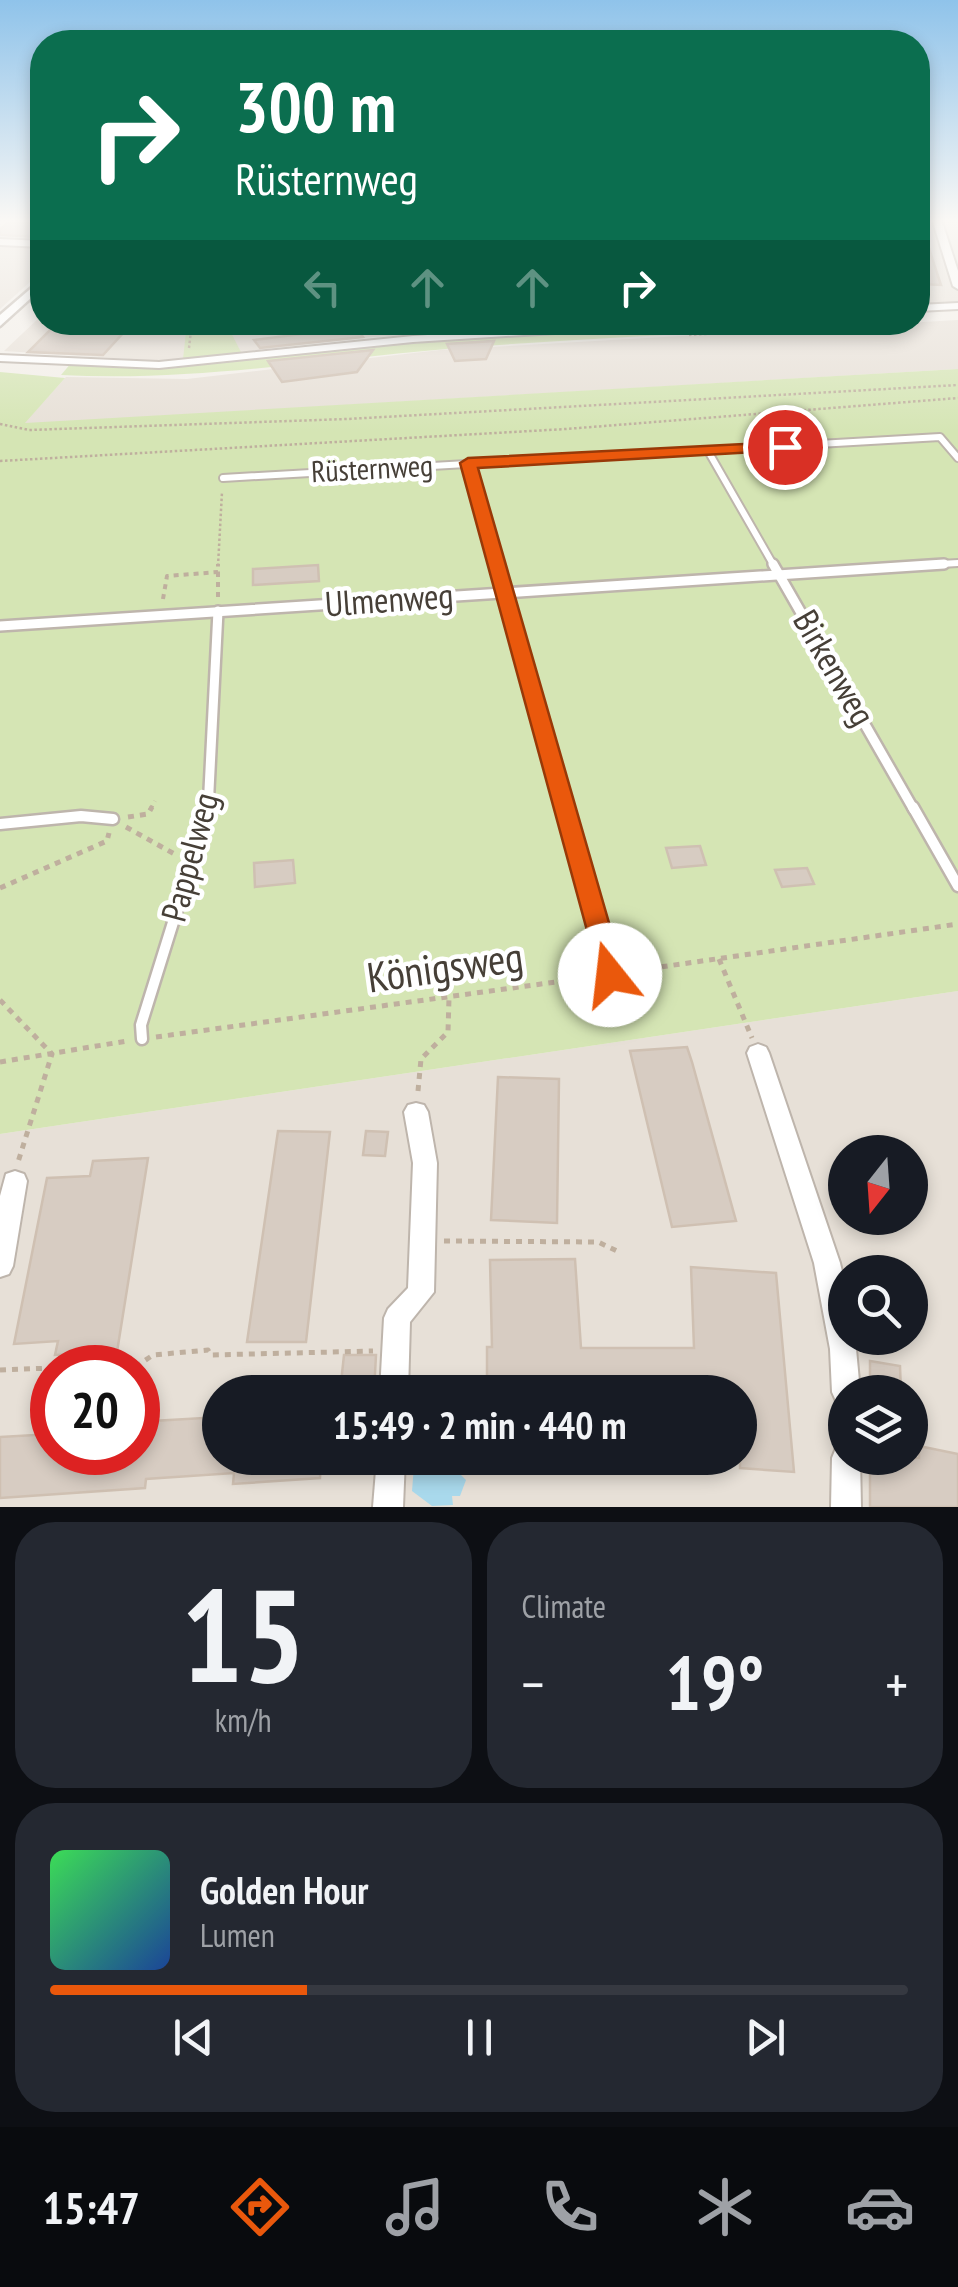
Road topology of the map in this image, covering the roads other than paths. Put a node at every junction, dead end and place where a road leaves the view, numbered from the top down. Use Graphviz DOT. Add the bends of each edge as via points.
graph roads {
  1 [pos="30,293"];
  2 [pos="958,306"];
  3 [pos="930,307"];
  4 [pos="0,322"];
  5 [pos="415,335"];
  6 [pos="468,335"];
  7 [pos="413,339"];
  8 [pos="0,358"];
  9 [pos="708,451"];
  10 [pos="958,458"];
  11 [pos="468,463"];
  12 [pos="222,478"];
  13 [pos="958,562"];
  14 [pos="780,575"];
  15 [pos="503,593"];
  16 [pos="218,611"];
  17 [pos="0,626"];
  18 [pos="114,819"];
  19 [pos="0,824"];
  20 [pos="958,886"];
  21 [pos="610,975"];
  22 [pos="142,1039"];
  23 [pos="758,1054"];
  24 [pos="416,1112"];
  25 [pos="15,1181"];
  26 [pos="0,1266"];
  27 [pos="395,1375"];
  28 [pos="846,1375"];
  29 [pos="390,1475"];
  30 [pos="846,1475"];
  31 [pos="388,1507"];
  32 [pos="846,1507"];
  1 -- 4 [label="street"];
  2 -- 3 [label="street"];
  5 -- 7 [label="street"];
  6 -- 7 [label="street"];
  7 -- 8 [label="street" via="187,363"];
  9 -- 10 [label="lane, Rüsternweg" via="940,438"];
  9 -- 11 [label="lane, Rüsternweg"];
  9 -- 14 [label="lane, Birkenweg"];
  11 -- 12 [label="lane, Rüsternweg"];
  11 -- 15 [label="lane"];
  13 -- 14 [label="lane, Ulmenweg"];
  14 -- 15 [label="lane, Ulmenweg"];
  14 -- 20 [label="lane, Birkenweg"];
  15 -- 16 [label="lane, Ulmenweg"];
  15 -- 21 [label="lane"];
  16 -- 17 [label="lane, Ulmenweg"];
  16 -- 22 [label="lane, Pappelweg" via="211,801 140,1025"];
  18 -- 19 [label="lane"];
  23 -- 28 [label="street" via="819,1240 846,1349"];
  24 -- 27 [label="street" via="425,1163 420,1292 397,1318"];
  25 -- 26 [label="street"];
  29 -- 31 [label="street"];
  30 -- 32 [label="street"];
}
